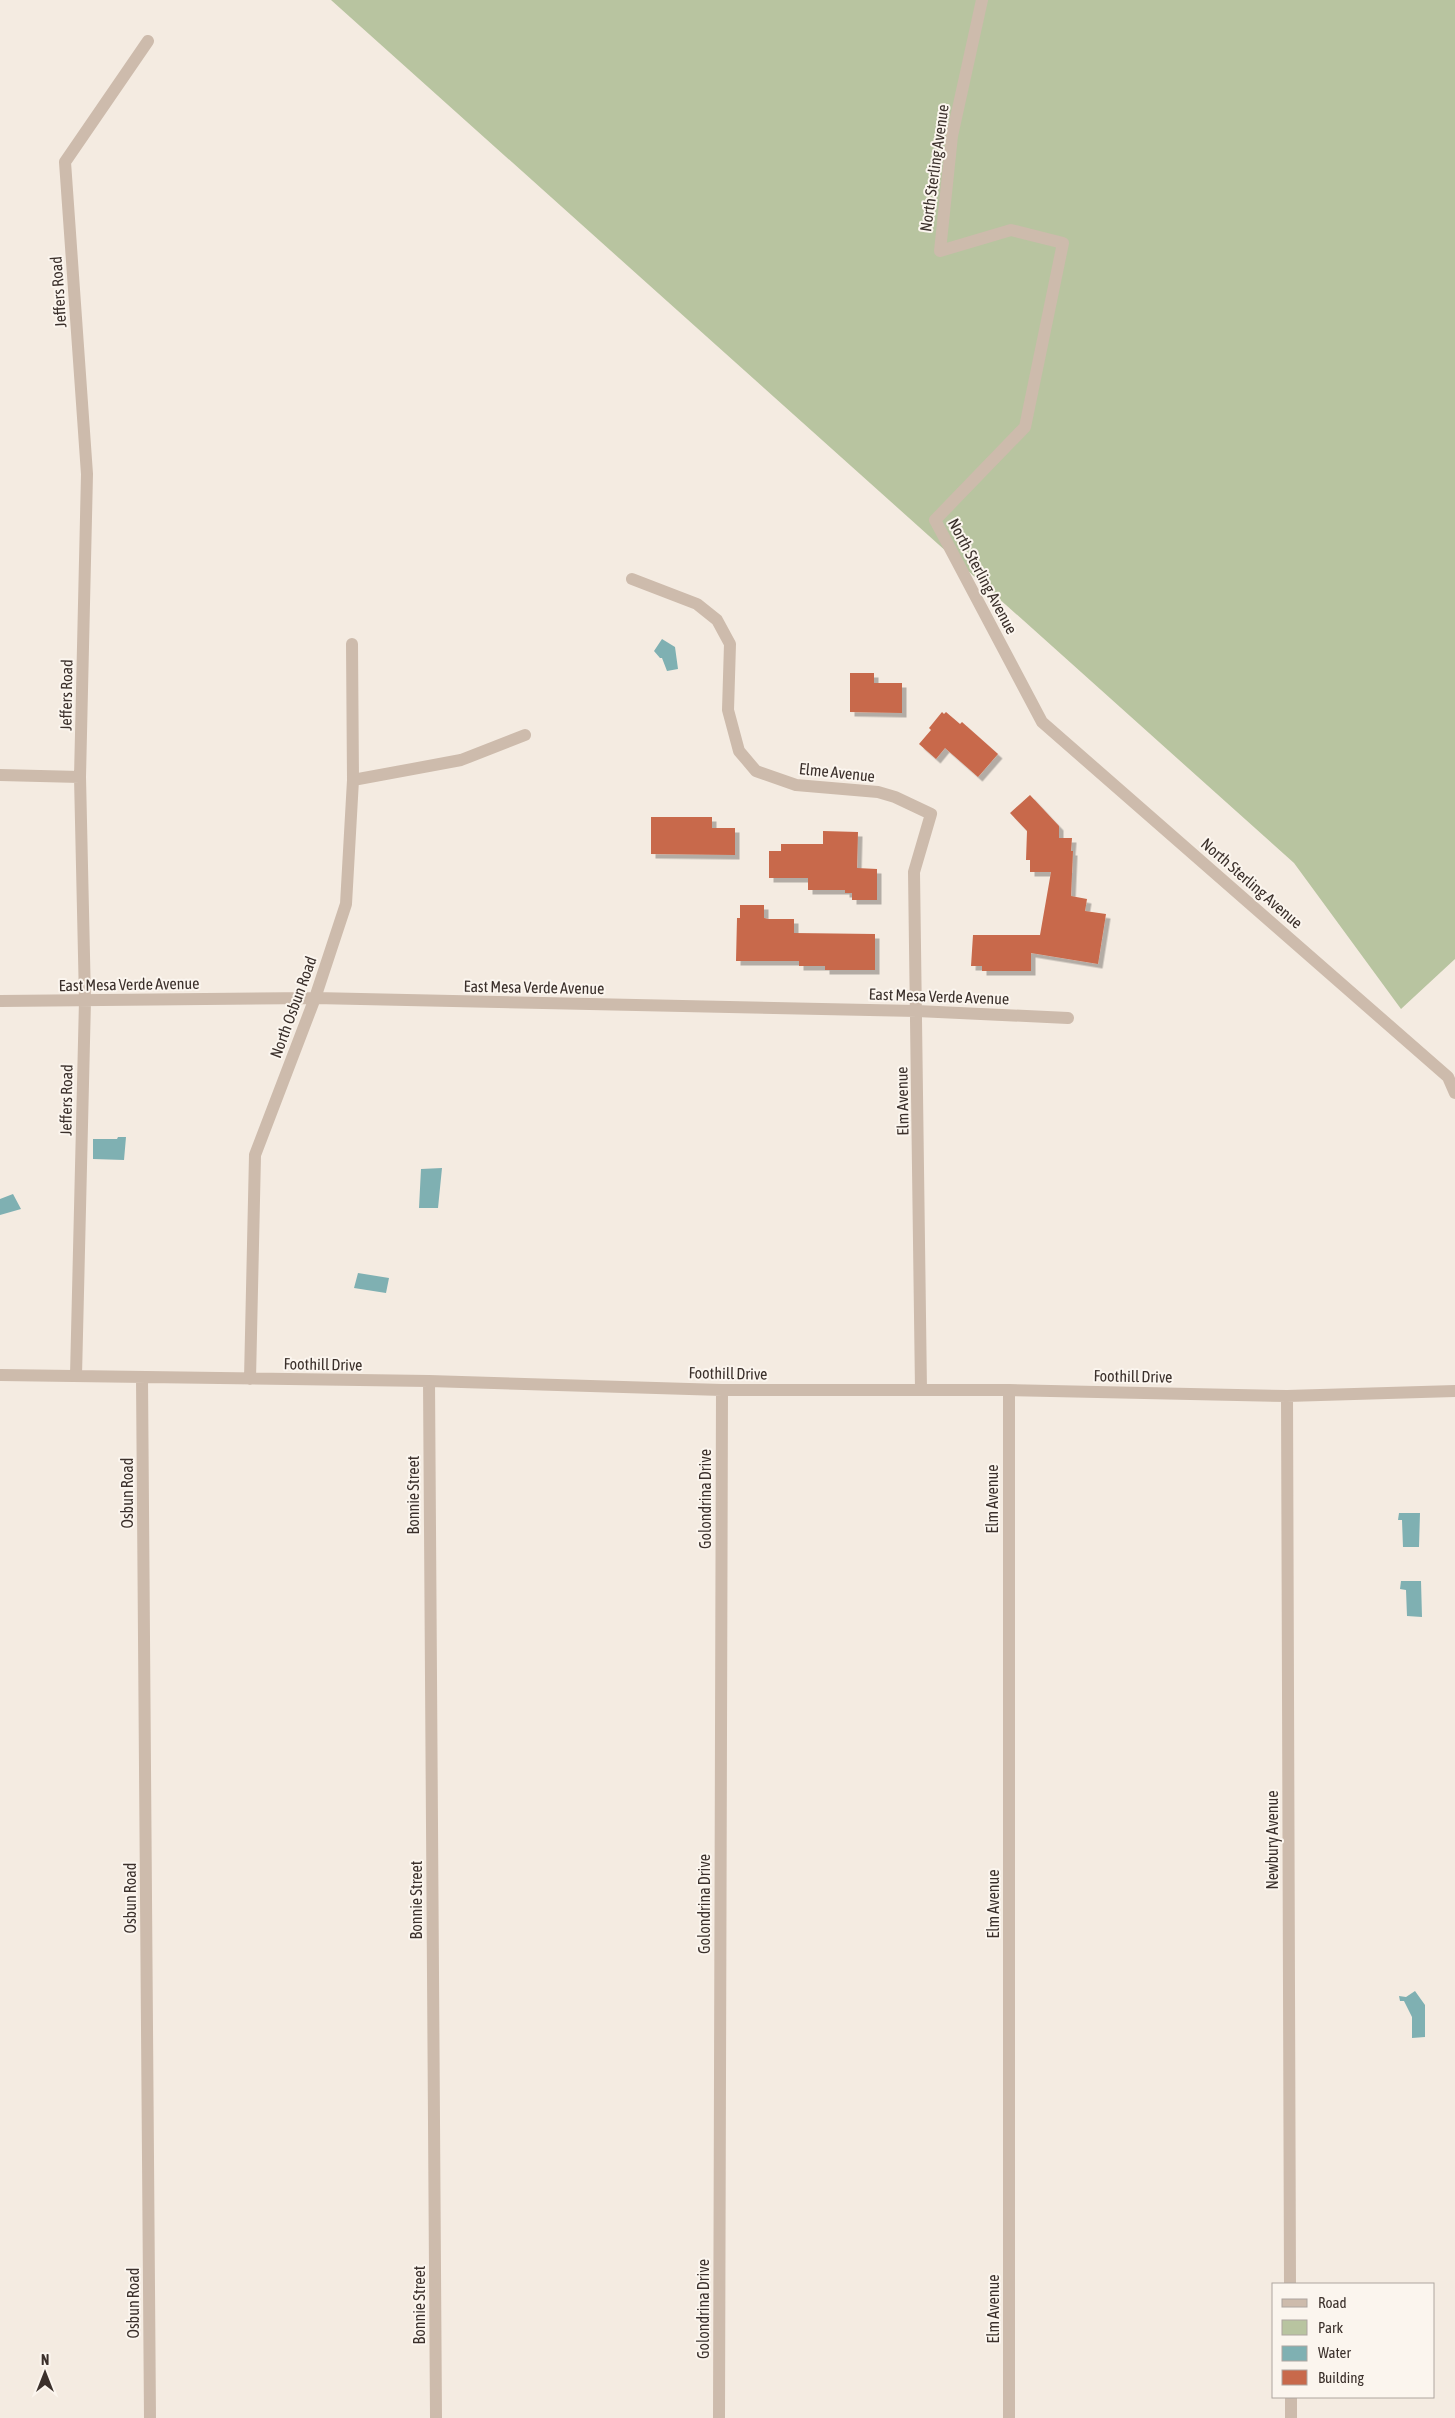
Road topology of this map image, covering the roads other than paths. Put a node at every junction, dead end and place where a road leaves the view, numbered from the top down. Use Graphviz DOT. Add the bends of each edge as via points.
graph roads {
  1 [pos="982,0"];
  2 [pos="148,41"];
  3 [pos="632,579"];
  4 [pos="352,644"];
  5 [pos="525,735"];
  6 [pos="0,775"];
  7 [pos="80,777"];
  8 [pos="353,780"];
  9 [pos="930,814"];
  10 [pos="315,998"];
  11 [pos="85,1000"];
  12 [pos="0,1001"];
  13 [pos="917,1011"];
  14 [pos="1068,1018"];
  15 [pos="1455,1093"];
  16 [pos="0,1375"];
  17 [pos="76,1376"];
  18 [pos="142,1378"];
  19 [pos="250,1379"];
  20 [pos="429,1382"];
  21 [pos="722,1390"];
  22 [pos="921,1390"];
  23 [pos="1009,1390"];
  24 [pos="1455,1391"];
  25 [pos="1287,1396"];
  26 [pos="1290,2283"];
  27 [pos="1290,2398"];
  28 [pos="150,2418"];
  29 [pos="436,2418"];
  30 [pos="719,2418"];
  31 [pos="1010,2418"];
  32 [pos="1291,2418"];
  1 -- 15 [label="street, North Sterling Avenue" via="952,136 940,252 1011,230 1063,243 1025,428 935,520 1042,722 1448,1077"];
  2 -- 7 [label="street, Jeffers Road" via="65,162 87,474"];
  3 -- 9 [label="street, Elme Avenue" via="696,604 717,620 730,644 728,710 740,750 756,771 796,786 878,792"];
  4 -- 8 [label="street, North Osbun Road"];
  5 -- 8 [label="street" via="461,760"];
  6 -- 7 [label="street"];
  7 -- 11 [label="street, Jeffers Road"];
  8 -- 10 [label="street, North Osbun Road" via="346,904"];
  9 -- 13 [label="street, Elm Avenue" via="914,872"];
  10 -- 11 [label="street, East Mesa Verde Avenue"];
  10 -- 13 [label="street, East Mesa Verde Avenue"];
  10 -- 19 [label="street, North Osbun Road" via="255,1155"];
  11 -- 12 [label="street, East Mesa Verde Avenue"];
  11 -- 17 [label="street, Jeffers Road"];
  13 -- 14 [label="street, East Mesa Verde Avenue"];
  13 -- 22 [label="street, Elm Avenue"];
  16 -- 17 [label="street, Foothill Drive"];
  17 -- 18 [label="street, Foothill Drive"];
  18 -- 19 [label="street, Foothill Drive"];
  18 -- 28 [label="street, Osbun Road"];
  19 -- 20 [label="street, Foothill Drive"];
  20 -- 21 [label="street, Foothill Drive"];
  20 -- 29 [label="street, Bonnie Street"];
  21 -- 22 [label="street, Foothill Drive"];
  21 -- 30 [label="street, Golondrina Drive"];
  22 -- 23 [label="street, Foothill Drive"];
  23 -- 25 [label="street, Foothill Drive"];
  23 -- 31 [label="street, Elm Avenue"];
  24 -- 25 [label="street, Foothill Drive"];
  25 -- 26 [label="street, Newbury Avenue"];
  27 -- 32 [label="street"];
}
